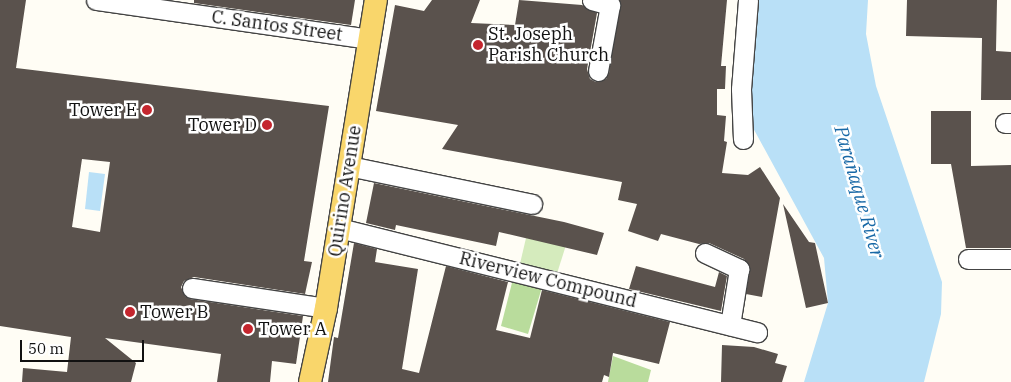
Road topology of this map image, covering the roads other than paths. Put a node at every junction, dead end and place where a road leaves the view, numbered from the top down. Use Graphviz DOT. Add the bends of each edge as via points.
graph roads {
  1 [pos="96,0"];
  2 [pos="376,0"];
  3 [pos="592,0"];
  4 [pos="748,0"];
  5 [pos="369,39"];
  6 [pos="598,71"];
  7 [pos="743,139"];
  8 [pos="349,166"];
  9 [pos="532,204"];
  10 [pos="339,228"];
  11 [pos="706,252"];
  12 [pos="968,259"];
  13 [pos="1011,259"];
  14 [pos="192,288"];
  15 [pos="326,308"];
  16 [pos="730,325"];
  17 [pos="757,332"];
  18 [pos="310,382"];
  1 -- 5 [label="street, C. Santos Street"];
  2 -- 5 [label="main road, Quirino Avenue"];
  3 -- 6 [label="street" via="610,5"];
  4 -- 7 [label="street" via="741,89"];
  5 -- 8 [label="main road, Quirino Avenue"];
  8 -- 9 [label="street"];
  8 -- 10 [label="main road, Quirino Avenue"];
  10 -- 15 [label="main road, Quirino Avenue"];
  10 -- 16 [label="street, Riverview Compound"];
  11 -- 16 [label="street" via="739,269"];
  12 -- 13 [label="street"];
  14 -- 15 [label="street"];
  15 -- 18 [label="main road, Quirino Avenue"];
  16 -- 17 [label="street, Riverview Compound"];
}
